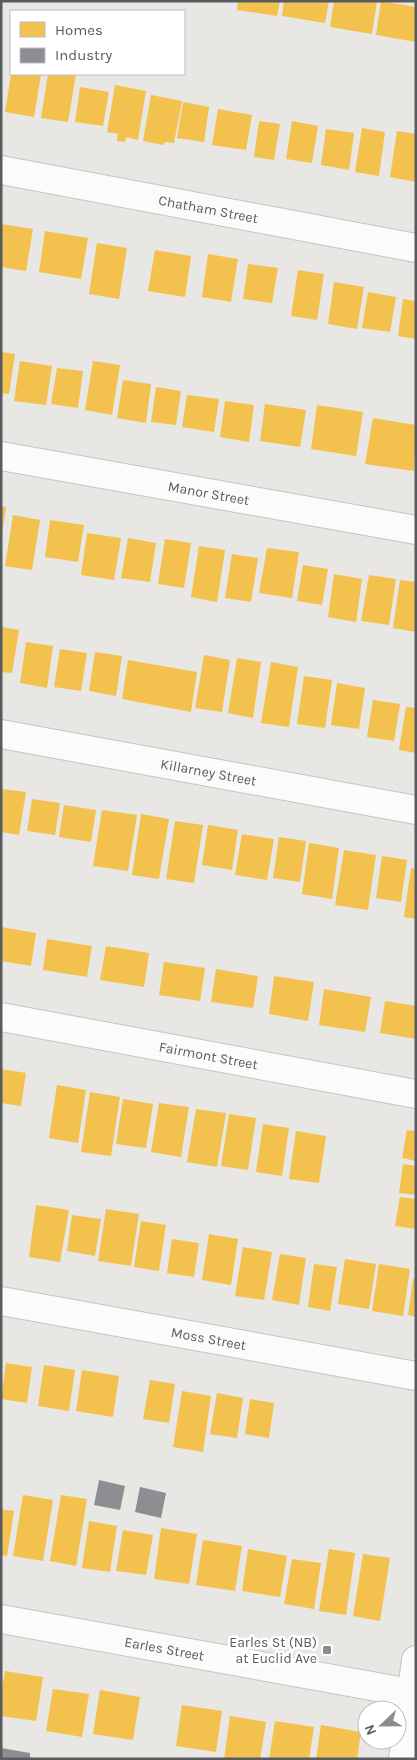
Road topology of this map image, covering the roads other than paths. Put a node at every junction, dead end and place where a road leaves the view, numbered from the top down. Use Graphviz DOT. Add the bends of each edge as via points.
graph roads {
  1 [pos="1,170"];
  2 [pos="416,248"];
  3 [pos="1,456"];
  4 [pos="416,530"];
  5 [pos="1,734"];
  6 [pos="416,810"];
  7 [pos="1,1017"];
  8 [pos="416,1094"];
  9 [pos="1,1301"];
  10 [pos="416,1376"];
  11 [pos="1,1619"];
  12 [pos="416,1660"];
  13 [pos="414,1694"];
  14 [pos="403,1759"];
  1 -- 2 [label="street, Chatham Street"];
  3 -- 4 [label="street, Manor Street"];
  5 -- 6 [label="street, Killarney Street"];
  7 -- 8 [label="street, Fairmont Street"];
  9 -- 10 [label="street, Moss Street"];
  11 -- 13 [label="street, Earles Street"];
  12 -- 13 [label="street"];
  13 -- 14 [label="street"];
}
